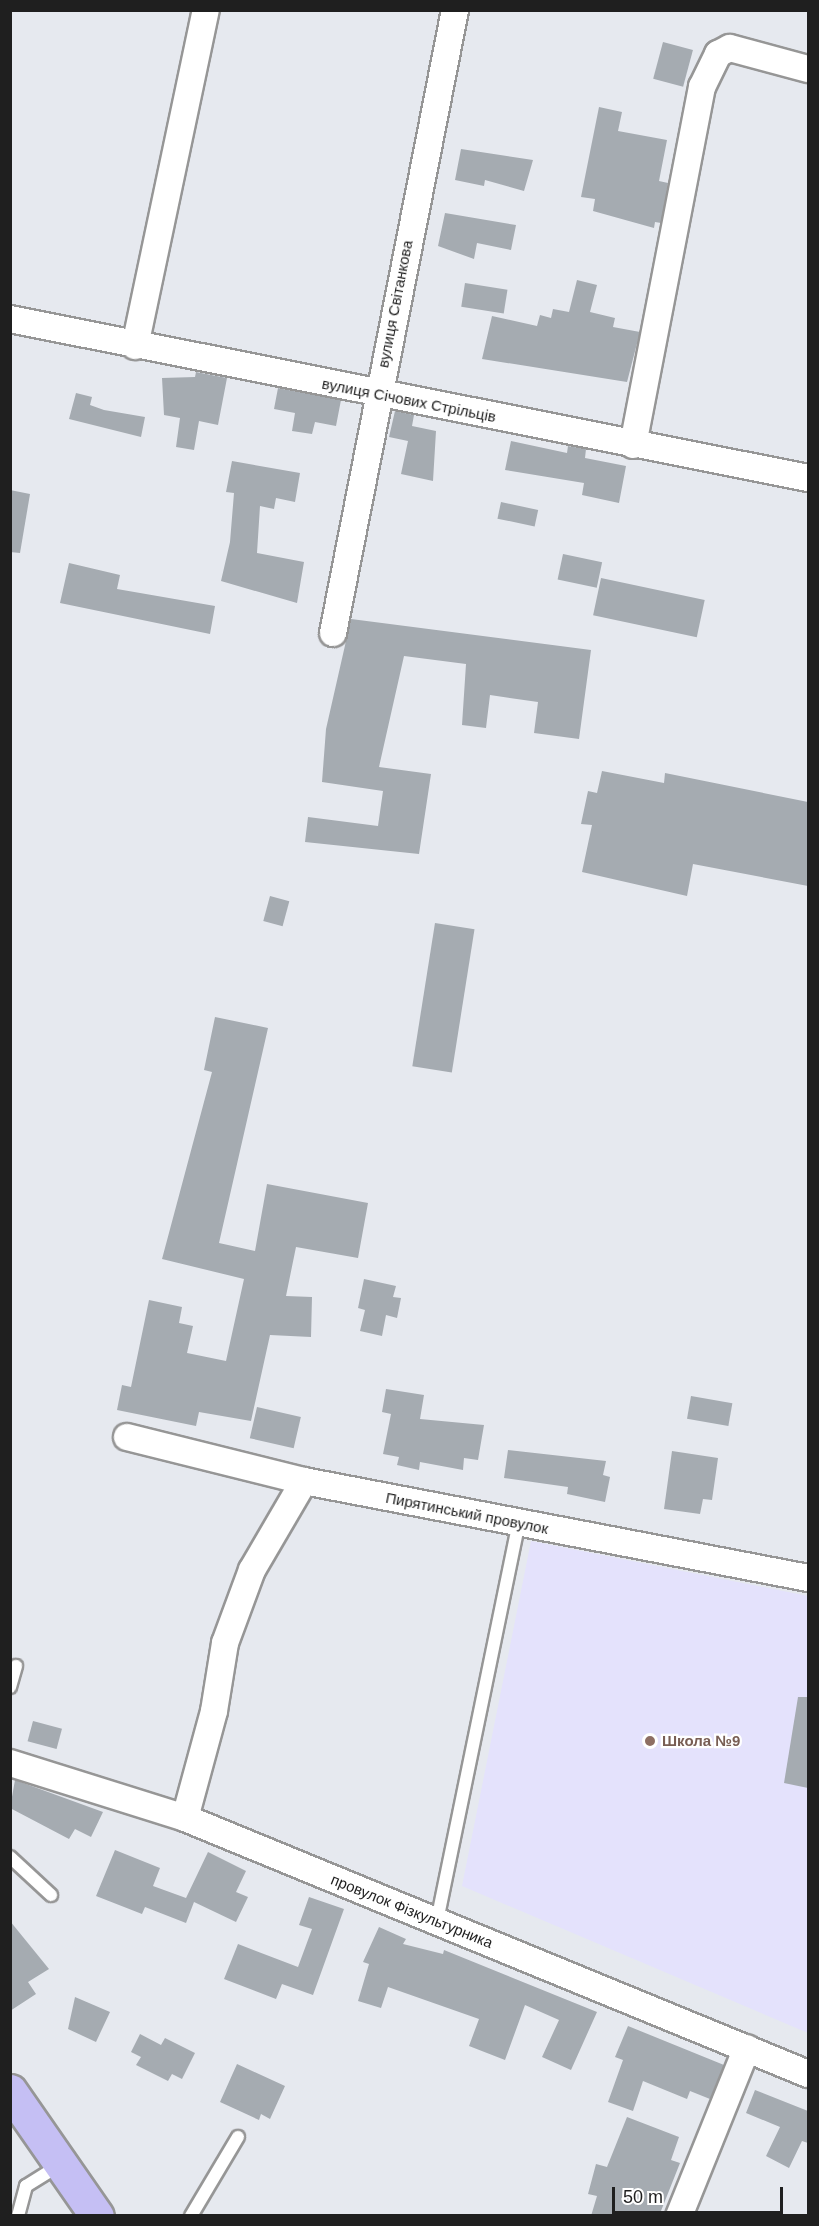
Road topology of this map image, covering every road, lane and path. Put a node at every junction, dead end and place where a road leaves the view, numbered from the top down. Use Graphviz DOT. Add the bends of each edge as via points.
graph roads {
  1 [pos="206,10"];
  2 [pos="455,10"];
  3 [pos="808,69"];
  4 [pos="10,319"];
  5 [pos="135,346"];
  6 [pos="377,394"];
  7 [pos="633,445"];
  8 [pos="808,478"];
  9 [pos="333,633"];
  10 [pos="127,1437"];
  11 [pos="304,1481"];
  12 [pos="519,1523"];
  13 [pos="808,1578"];
  14 [pos="16,1666"];
  15 [pos="10,1687"];
  16 [pos="10,1763"];
  17 [pos="185,1818"];
  18 [pos="10,1857"];
  19 [pos="51,1895"];
  20 [pos="436,1921"];
  21 [pos="747,2048"];
  22 [pos="808,2074"];
  23 [pos="10,2091"];
  24 [pos="238,2137"];
  25 [pos="61,2164"];
  26 [pos="18,2216"];
  27 [pos="97,2216"];
  28 [pos="191,2216"];
  29 [pos="679,2216"];
  1 -- 5 [label="street"];
  2 -- 6 [label="street, вулиця Світанкова"];
  3 -- 7 [label="street" via="730,48 718,54 702,87"];
  4 -- 5 [label="street, вулиця Січових Стрільців"];
  5 -- 6 [label="street, вулиця Січових Стрільців"];
  6 -- 7 [label="street, вулиця Січових Стрільців"];
  6 -- 9 [label="street, вулиця Світанкова"];
  7 -- 8 [label="street, вулиця Січових Стрільців"];
  10 -- 11 [label="street, Пирятинський провулок"];
  11 -- 12 [label="street, Пирятинський провулок"];
  11 -- 17 [label="street" via="252,1570 225,1643 214,1711"];
  12 -- 13 [label="street, Пирятинський провулок"];
  12 -- 20 [label="lane"];
  14 -- 15 [label="lane"];
  16 -- 17 [label="street, провулок Фізкультурника"];
  17 -- 20 [label="street, провулок Фізкультурника"];
  18 -- 19 [label="lane"];
  20 -- 21 [label="street, провулок Фізкультурника"];
  21 -- 22 [label="street, провулок Фізкультурника"];
  21 -- 29 [label="street"];
  23 -- 25 [label="main road"];
  24 -- 28 [label="lane"];
  25 -- 26 [label="lane" via="26,2186"];
  25 -- 27 [label="main road"];
}
